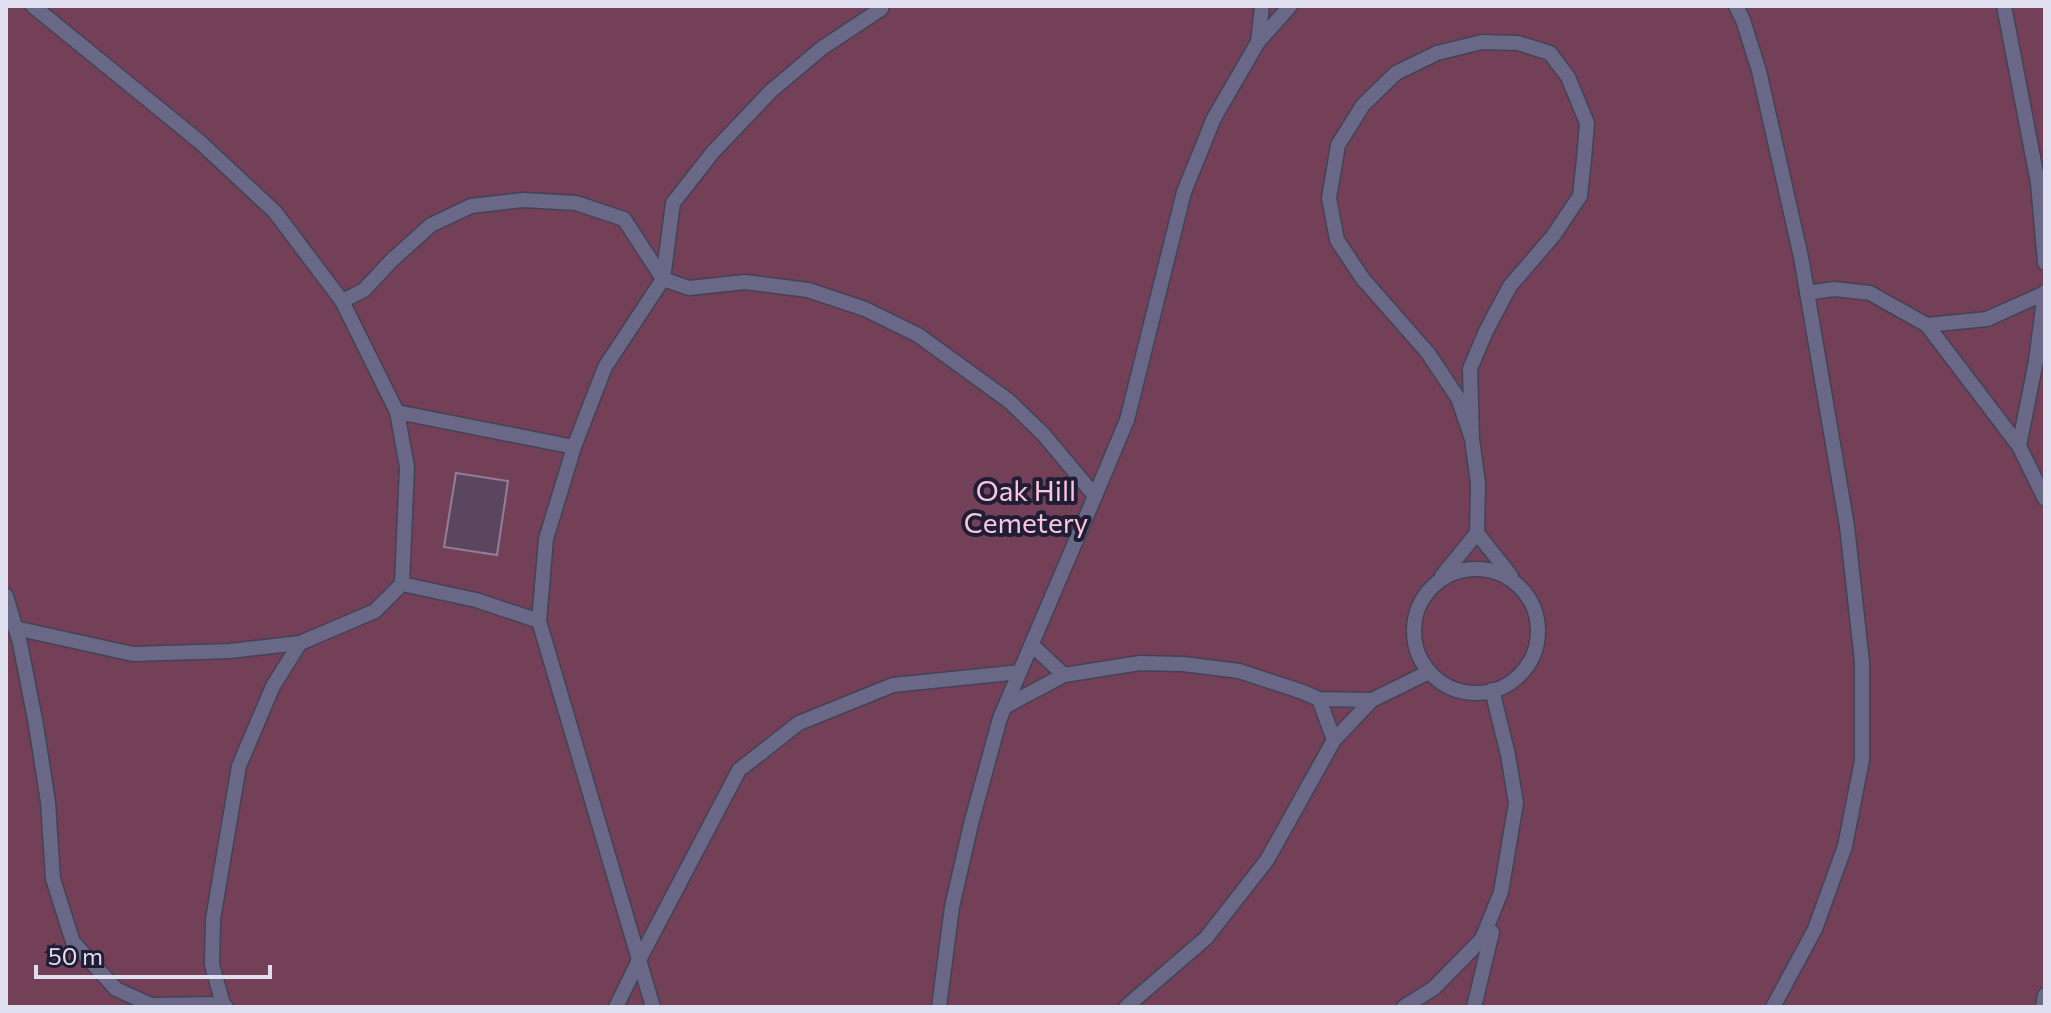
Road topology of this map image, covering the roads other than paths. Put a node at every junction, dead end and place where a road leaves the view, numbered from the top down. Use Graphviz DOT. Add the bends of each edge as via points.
graph roads {
  1 [pos="33,6"];
  2 [pos="1262,6"];
  3 [pos="1290,6"];
  4 [pos="1736,6"];
  5 [pos="2004,6"];
  6 [pos="883,7"];
  7 [pos="1258,42"];
  8 [pos="2045,263"];
  9 [pos="663,279"];
  10 [pos="1807,293"];
  11 [pos="2045,293"];
  12 [pos="342,301"];
  13 [pos="1927,325"];
  14 [pos="397,412"];
  15 [pos="1472,439"];
  16 [pos="2019,446"];
  17 [pos="574,447"];
  18 [pos="1095,496"];
  19 [pos="2045,499"];
  20 [pos="1477,533"];
  21 [pos="1438,582"];
  22 [pos="1517,583"];
  23 [pos="402,584"];
  24 [pos="6,596"];
  25 [pos="539,621"];
  26 [pos="15,628"];
  27 [pos="300,643"];
  28 [pos="1032,645"];
  29 [pos="1020,672"];
  30 [pos="1429,672"];
  31 [pos="1064,675"];
  32 [pos="1492,690"];
  33 [pos="1319,699"];
  34 [pos="1372,700"];
  35 [pos="1006,706"];
  36 [pos="1334,740"];
  37 [pos="1501,892"];
  38 [pos="639,960"];
  39 [pos="2045,995"];
  40 [pos="225,1006"];
  41 [pos="616,1007"];
  42 [pos="653,1007"];
  43 [pos="939,1007"];
  44 [pos="1126,1007"];
  45 [pos="1404,1007"];
  46 [pos="1474,1007"];
  47 [pos="1773,1007"];
  48 [pos="2043,1007"];
  1 -- 12 [label="lane" via="200,142 275,212"];
  2 -- 7 [label="lane"];
  3 -- 7 [label="lane"];
  4 -- 10 [label="lane" via="1759,71"];
  5 -- 8 [label="lane" via="2038,183"];
  6 -- 9 [label="lane" via="771,91 713,152 673,203"];
  7 -- 18 [label="lane" via="1214,118 1184,192 1127,420"];
  9 -- 12 [label="lane" via="624,219 576,203 523,200 471,206 431,225 364,290"];
  9 -- 17 [label="lane" via="605,367"];
  9 -- 18 [label="lane" via="689,288 745,282 808,290 918,335 1009,401"];
  10 -- 13 [label="lane" via="1870,293"];
  10 -- 47 [label="lane" via="1847,526 1862,662 1862,760 1845,846 1815,929"];
  11 -- 13 [label="lane" via="1987,319"];
  11 -- 16 [label="lane"];
  12 -- 14 [label="lane"];
  13 -- 16 [label="lane"];
  14 -- 17 [label="lane"];
  14 -- 23 [label="lane" via="407,467"];
  15 -- 15 [label="lane" via="1458,398 1428,353 1363,279 1337,240 1329,198 1338,145 1363,105 1396,73 1437,53 1482,42 1518,43 1550,53 1568,77 1587,123 1583,171 1580,196 1510,286 1470,369"];
  15 -- 20 [label="lane"];
  16 -- 19 [label="lane"];
  17 -- 25 [label="lane" via="546,539"];
  18 -- 28 [label="lane"];
  20 -- 21 [label="lane"];
  20 -- 22 [label="lane"];
  21 -- 22 [label="lane" via="1456,571 1477,568"];
  21 -- 30 [label="lane" via="1416,616 1414,636"];
  22 -- 32 [label="lane" via="1538,619 1538,640 1520,676"];
  23 -- 25 [label="lane"];
  23 -- 27 [label="lane" via="375,611"];
  24 -- 26 [label="lane"];
  25 -- 38 [label="lane"];
  26 -- 27 [label="lane" via="133,654"];
  26 -- 40 [label="lane" via="48,802 53,879 73,942 116,989 151,1005"];
  27 -- 40 [label="lane" via="273,686 239,766 213,919 212,965"];
  28 -- 29 [label="lane"];
  28 -- 31 [label="lane"];
  29 -- 35 [label="lane"];
  29 -- 38 [label="lane" via="893,685 799,723 739,770"];
  30 -- 32 [label="lane" via="1464,692"];
  30 -- 34 [label="lane"];
  31 -- 33 [label="lane" via="1140,663 1183,664 1239,671"];
  31 -- 35 [label="lane"];
  32 -- 37 [label="lane" via="1516,803"];
  33 -- 34 [label="lane"];
  33 -- 36 [label="lane"];
  34 -- 36 [label="lane"];
  35 -- 43 [label="lane" via="952,907"];
  36 -- 44 [label="lane" via="1250,882 1206,938"];
  37 -- 45 [label="lane" via="1482,939 1434,988"];
  37 -- 46 [label="lane"];
  38 -- 41 [label="lane"];
  38 -- 42 [label="lane"];
  39 -- 48 [label="lane"];
}
